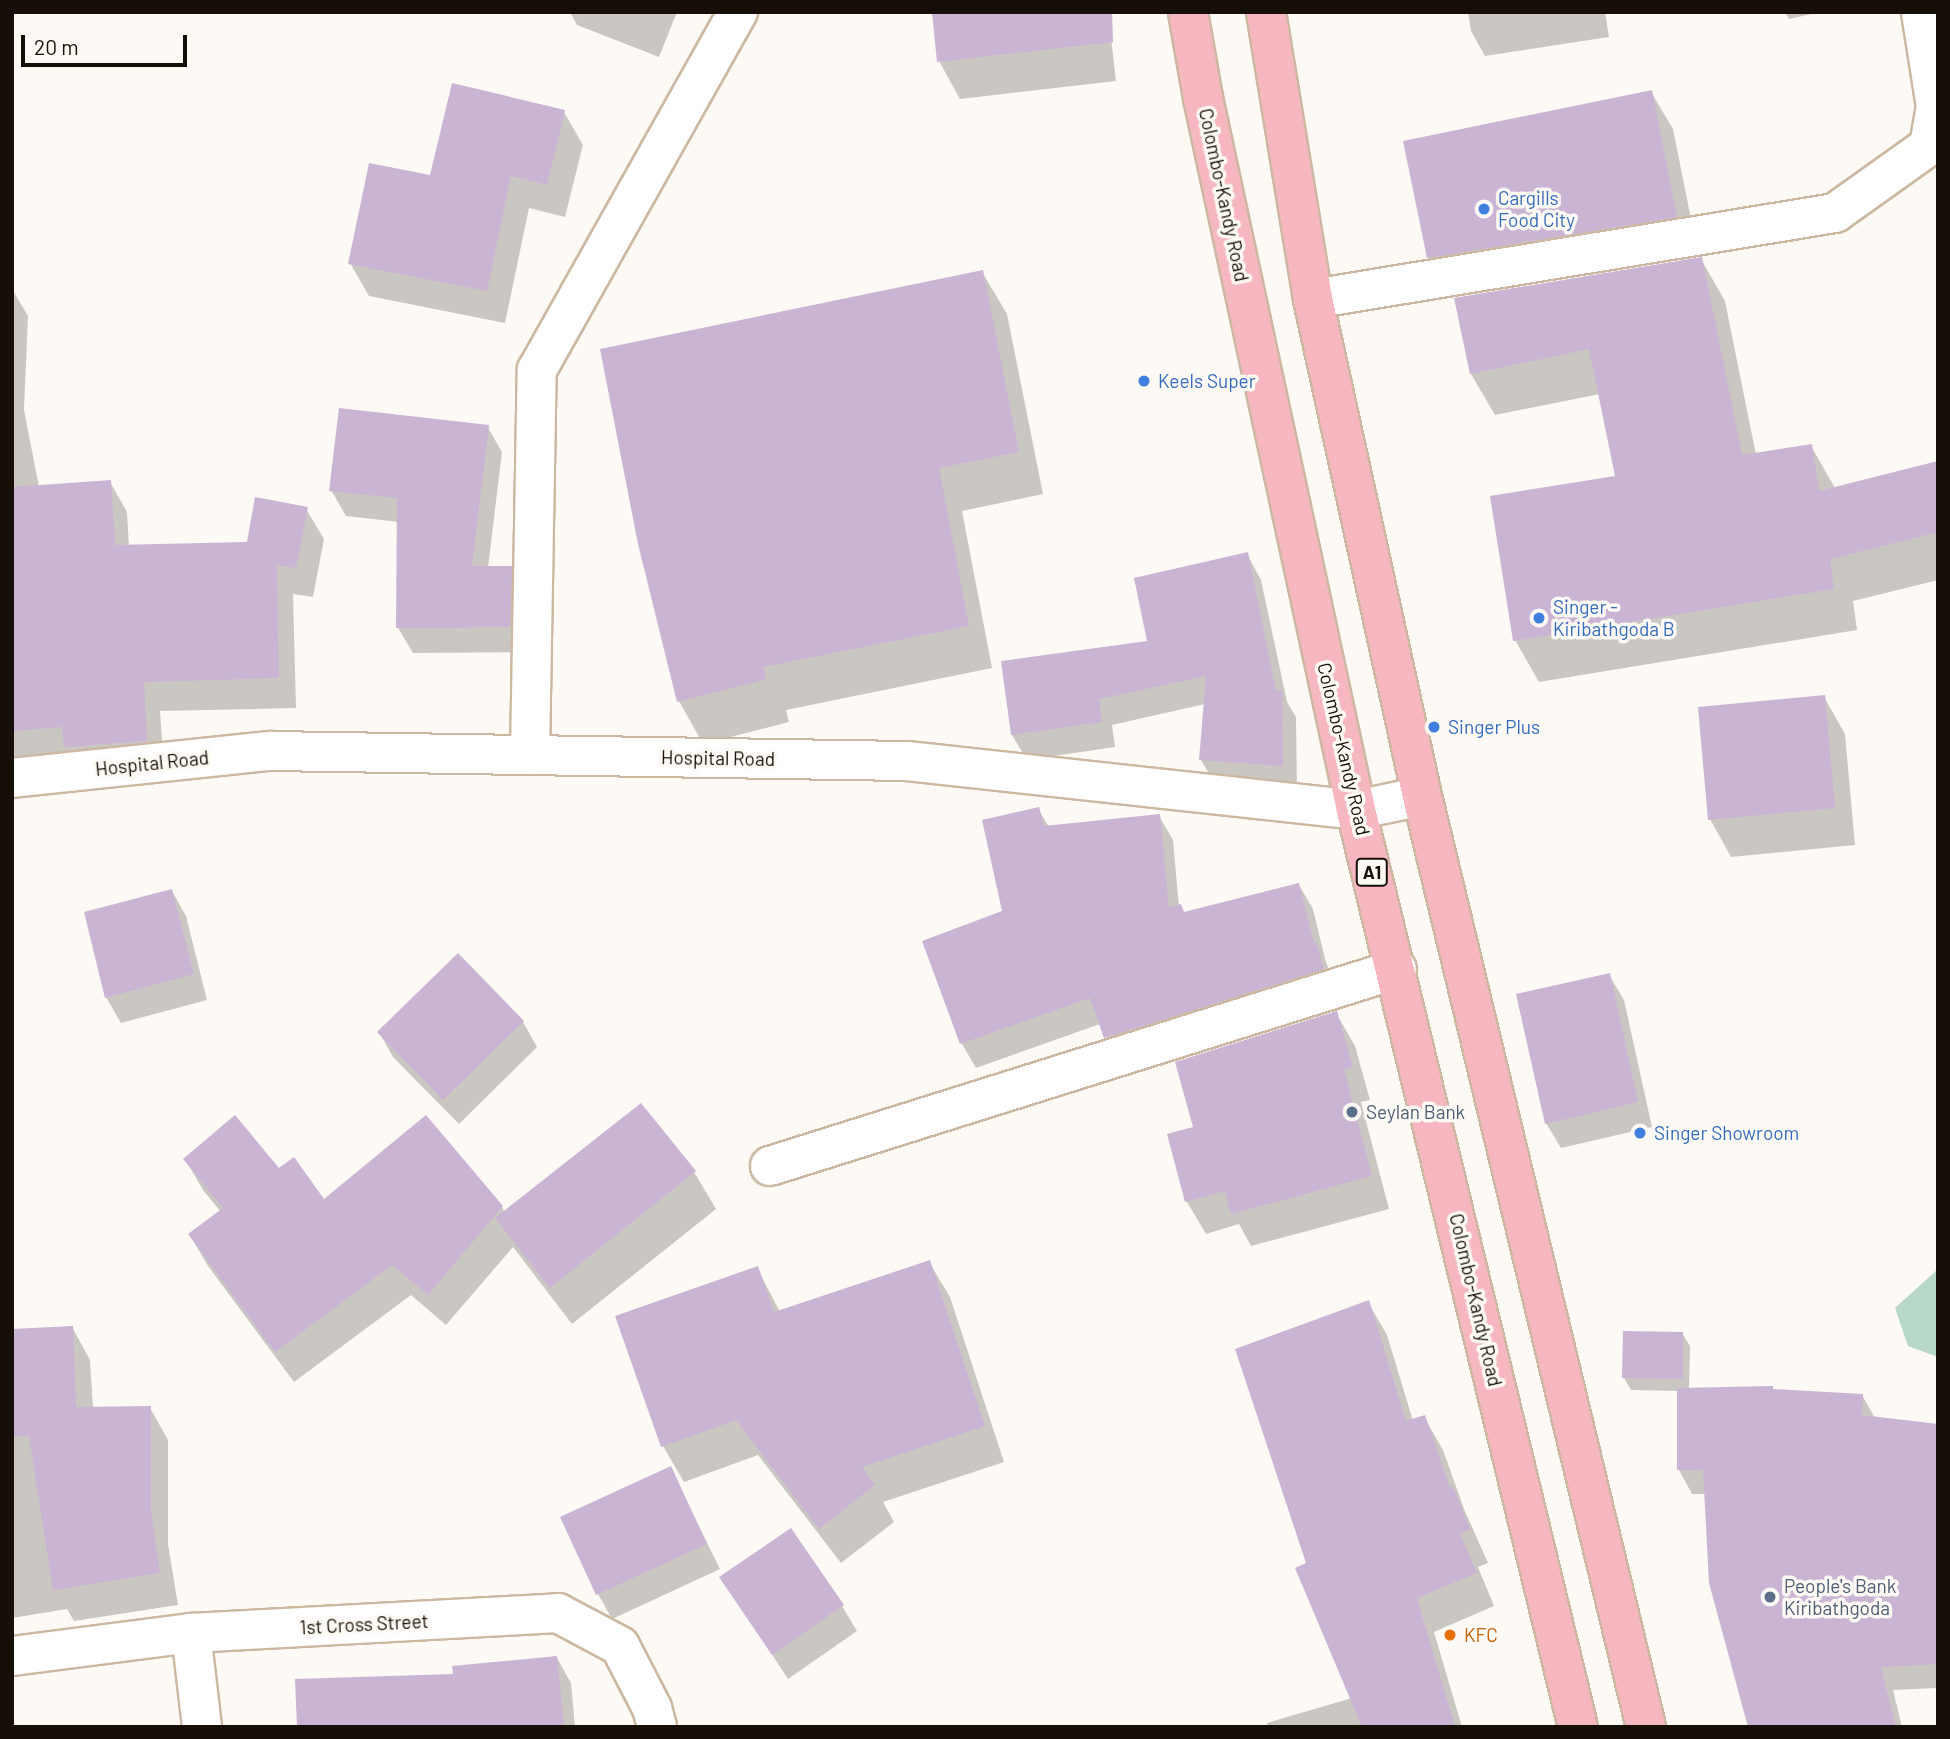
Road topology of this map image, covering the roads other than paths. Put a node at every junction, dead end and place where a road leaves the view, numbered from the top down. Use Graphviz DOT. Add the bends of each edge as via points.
graph roads {
  1 [pos="738,12"];
  2 [pos="1188,12"];
  3 [pos="1266,12"];
  4 [pos="1921,12"];
  5 [pos="1313,299"];
  6 [pos="530,755"];
  7 [pos="12,778"];
  8 [pos="1422,796"];
  9 [pos="1356,810"];
  10 [pos="1397,969"];
  11 [pos="770,1166"];
  12 [pos="191,1633"];
  13 [pos="12,1656"];
  14 [pos="202,1727"];
  15 [pos="657,1727"];
  16 [pos="1578,1727"];
  17 [pos="1646,1727"];
  1 -- 6 [label="street" via="537,370"];
  2 -- 9 [label="highway, Colombo-Kandy Road / A1"];
  3 -- 5 [label="highway"];
  4 -- 5 [label="street" via="1936,107 1929,146 1835,213"];
  5 -- 8 [label="highway"];
  6 -- 7 [label="street, Hospital Road" via="270,751"];
  6 -- 9 [label="street, Hospital Road" via="907,761"];
  8 -- 9 [label="street, Hospital Road"];
  8 -- 17 [label="highway"];
  9 -- 10 [label="highway, Colombo-Kandy Road / A1"];
  10 -- 11 [label="street"];
  10 -- 16 [label="highway, Colombo-Kandy Road / A1"];
  12 -- 13 [label="street, 1st Cross Street"];
  12 -- 14 [label="street"];
  12 -- 15 [label="street, 1st Cross Street" via="558,1613 620,1646"];
}
